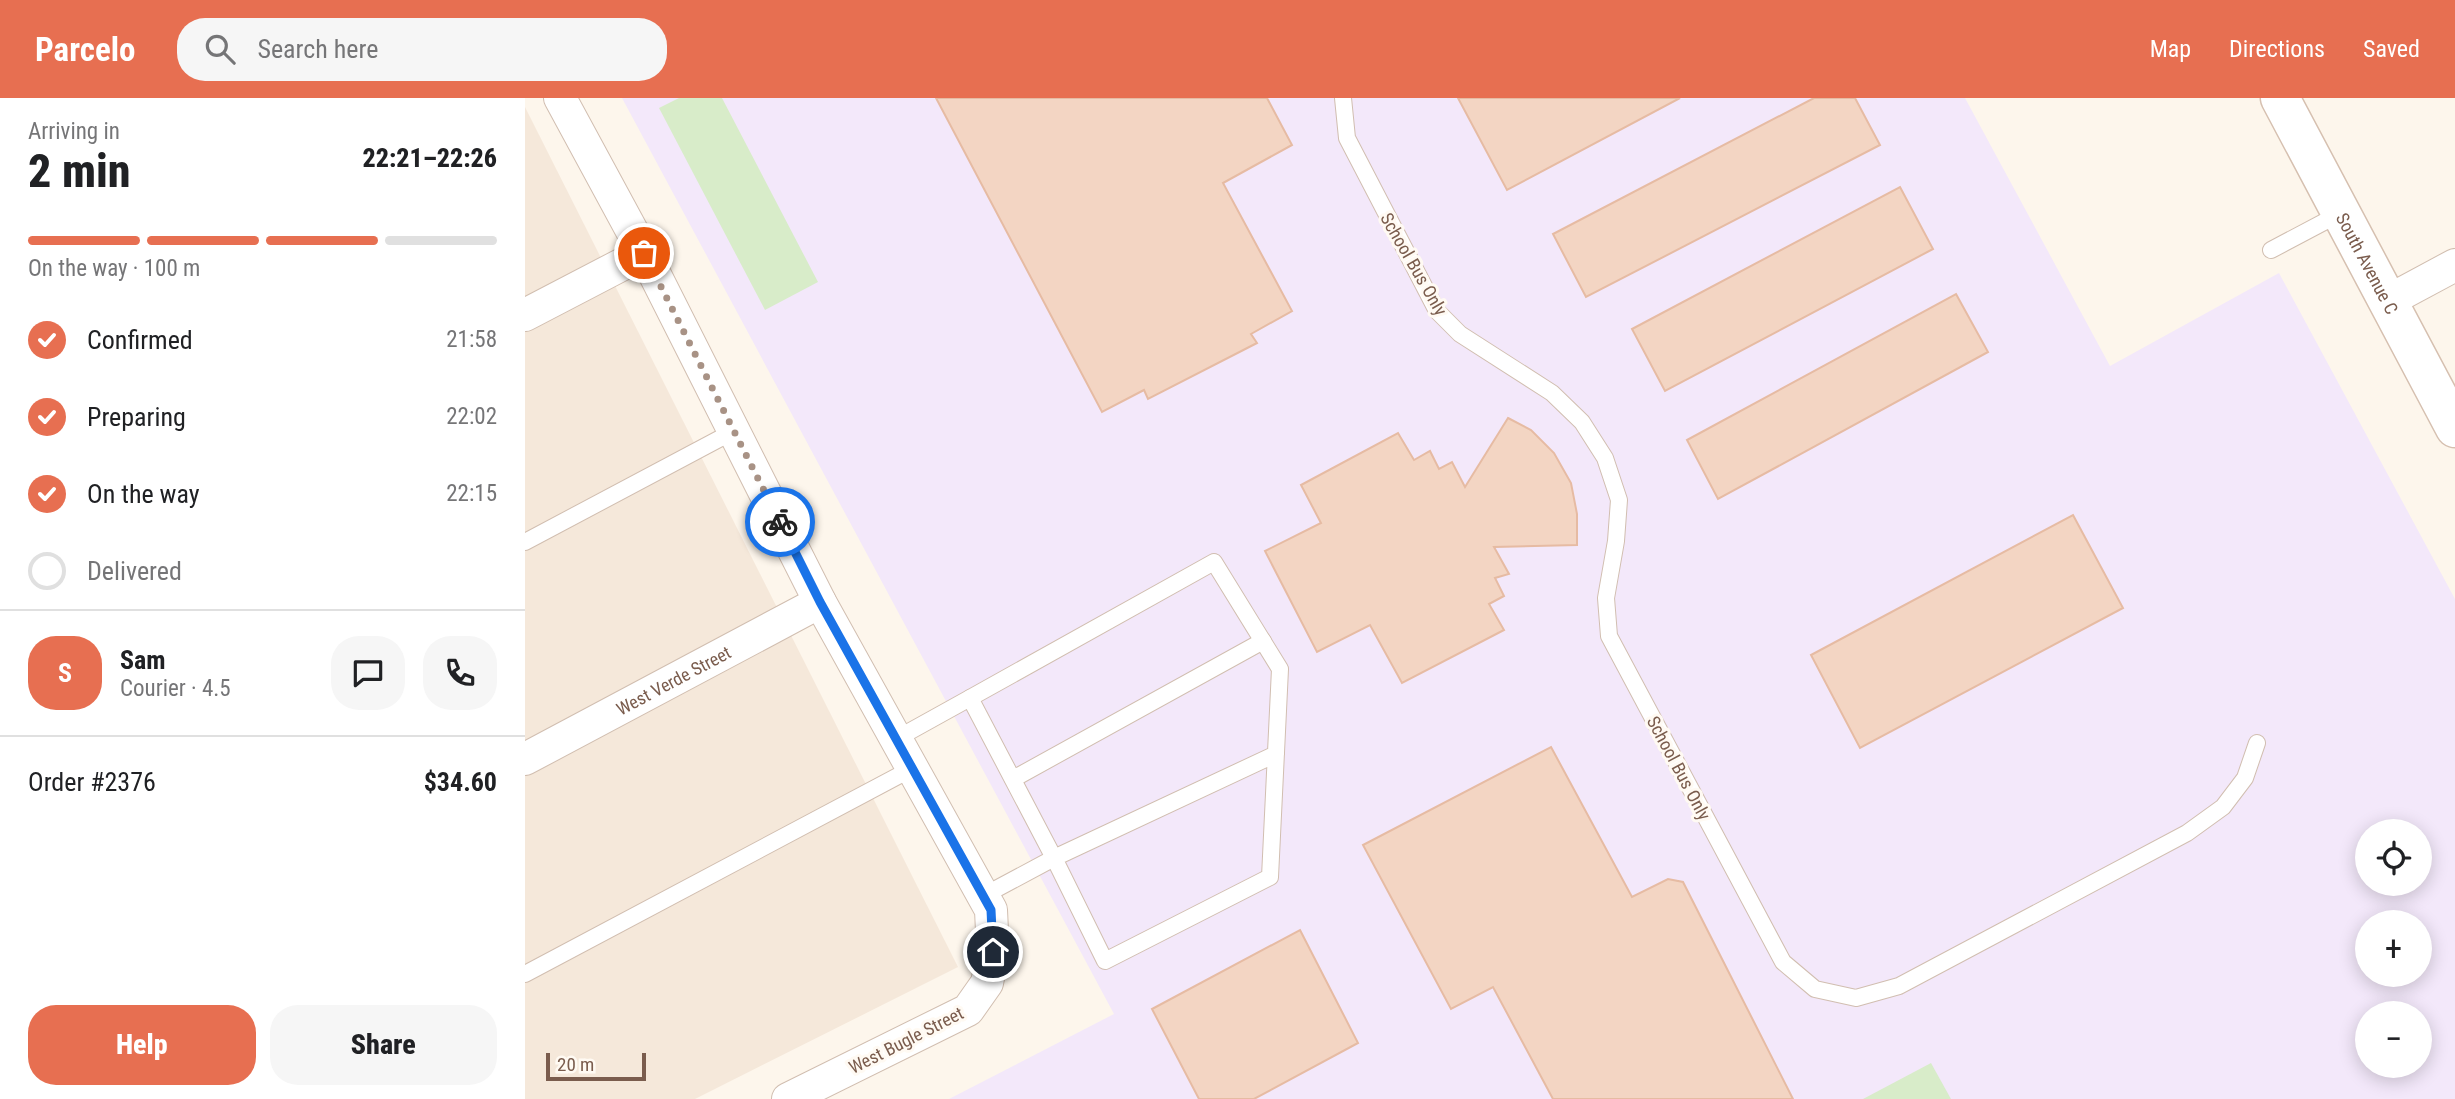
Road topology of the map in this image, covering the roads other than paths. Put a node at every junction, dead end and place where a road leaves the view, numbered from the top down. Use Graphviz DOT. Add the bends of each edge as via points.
graph roads {
  1 [pos="560,98"];
  2 [pos="1343,98"];
  3 [pos="2280,98"];
  4 [pos="2341,213"];
  5 [pos="2271,250"];
  6 [pos="644,253"];
  7 [pos="2455,265"];
  8 [pos="2388,301"];
  9 [pos="525,315"];
  10 [pos="2455,428"];
  11 [pos="734,431"];
  12 [pos="525,542"];
  13 [pos="820,602"];
  14 [pos="1263,641"];
  15 [pos="970,698"];
  16 [pos="896,738"];
  17 [pos="2257,743"];
  18 [pos="1276,754"];
  19 [pos="525,760"];
  20 [pos="913,768"];
  21 [pos="1013,779"];
  22 [pos="1054,858"];
  23 [pos="987,903"];
  24 [pos="525,974"];
  25 [pos="788,1099"];
  1 -- 6 [label="street"];
  2 -- 17 [label="lane, School Bus Only" via="1347,138 1437,312 1460,334 1552,393 1582,422 1605,458 1619,500 1607,598 1609,636 1783,962 1815,989 1856,998 1899,986 2187,833 2223,807 2245,778"];
  3 -- 4 [label="main road, South Avenue C"];
  4 -- 5 [label="lane"];
  4 -- 8 [label="main road, South Avenue C"];
  6 -- 9 [label="street"];
  6 -- 11 [label="street"];
  7 -- 8 [label="street"];
  8 -- 10 [label="main road, South Avenue C"];
  11 -- 12 [label="lane"];
  11 -- 13 [label="street"];
  13 -- 16 [label="street"];
  13 -- 19 [label="street, West Verde Street"];
  14 -- 15 [label="lane" via="1214,562"];
  14 -- 18 [label="lane" via="1280,668"];
  14 -- 21 [label="lane"];
  15 -- 16 [label="lane"];
  15 -- 21 [label="lane"];
  16 -- 20 [label="street"];
  18 -- 22 [label="lane"];
  18 -- 22 [label="lane" via="1270,877 1105,961"];
  20 -- 23 [label="street"];
  20 -- 24 [label="lane"];
  21 -- 22 [label="lane"];
  22 -- 23 [label="lane"];
  23 -- 25 [label="street, West Bugle Street" via="993,952 986,983 968,1010"];
}
